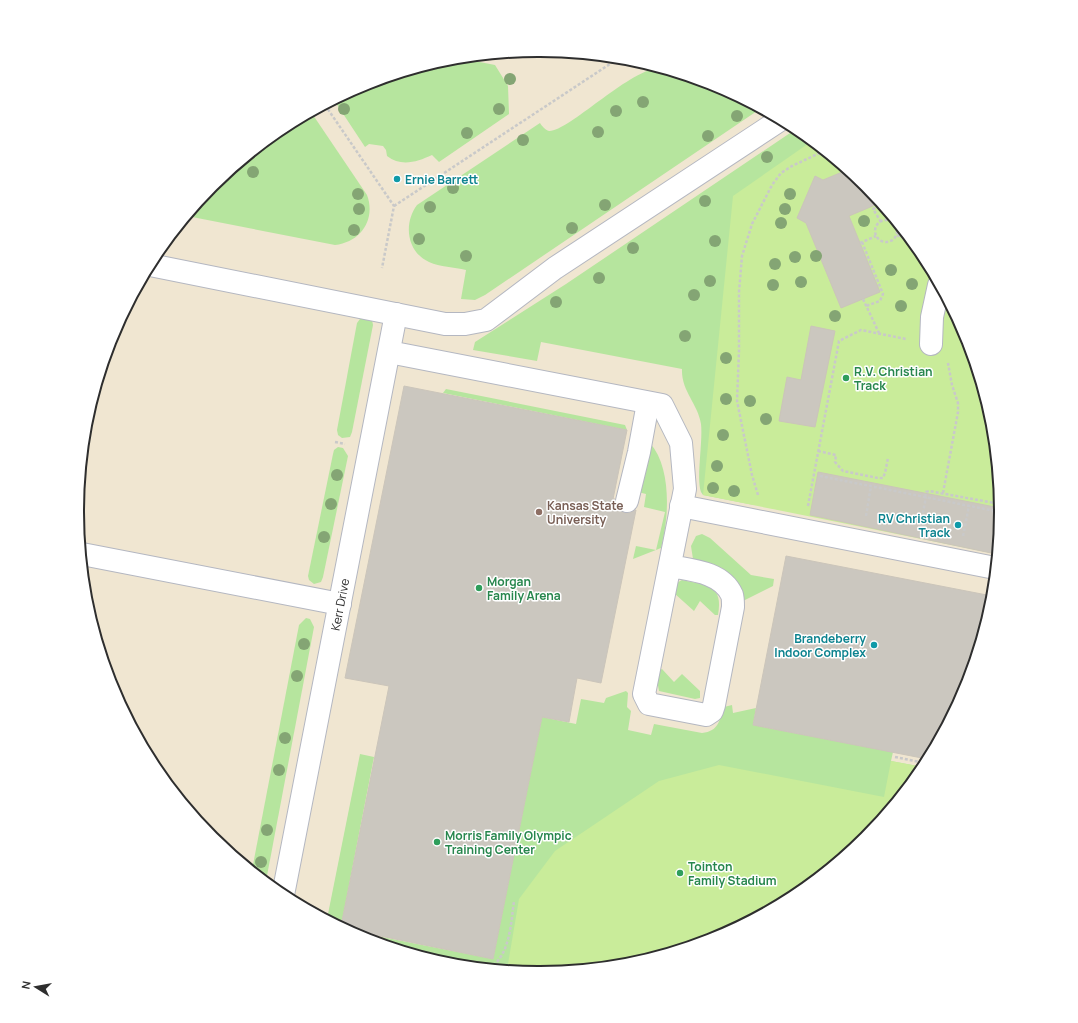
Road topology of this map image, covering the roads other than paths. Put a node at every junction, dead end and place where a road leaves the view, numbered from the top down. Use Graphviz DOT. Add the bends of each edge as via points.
graph roads {
  1 [pos="775,123"];
  2 [pos="156,266"];
  3 [pos="937,292"];
  4 [pos="396,314"];
  5 [pos="939,350"];
  6 [pos="389,352"];
  7 [pos="648,403"];
  8 [pos="627,501"];
  9 [pos="681,506"];
  10 [pos="86,555"];
  11 [pos="670,566"];
  12 [pos="990,567"];
  13 [pos="340,604"];
  14 [pos="284,888"];
  1 -- 4 [label="street" via="555,268 486,320 466,324 445,324"];
  2 -- 4 [label="street"];
  3 -- 5 [label="street" via="932,317"];
  4 -- 6 [label="street, Kerr Drive"];
  6 -- 7 [label="street"];
  6 -- 13 [label="street, Kerr Drive"];
  7 -- 8 [label="street" via="640,452"];
  7 -- 9 [label="street" via="662,406 681,442 685,489"];
  9 -- 11 [label="street"];
  9 -- 12 [label="street"];
  10 -- 13 [label="street"];
  11 -- 11 [label="street" via="644,694 649,704 706,715 712,711 714,705 733,607 732,595 715,577"];
  13 -- 14 [label="street, Kerr Drive"];
}
